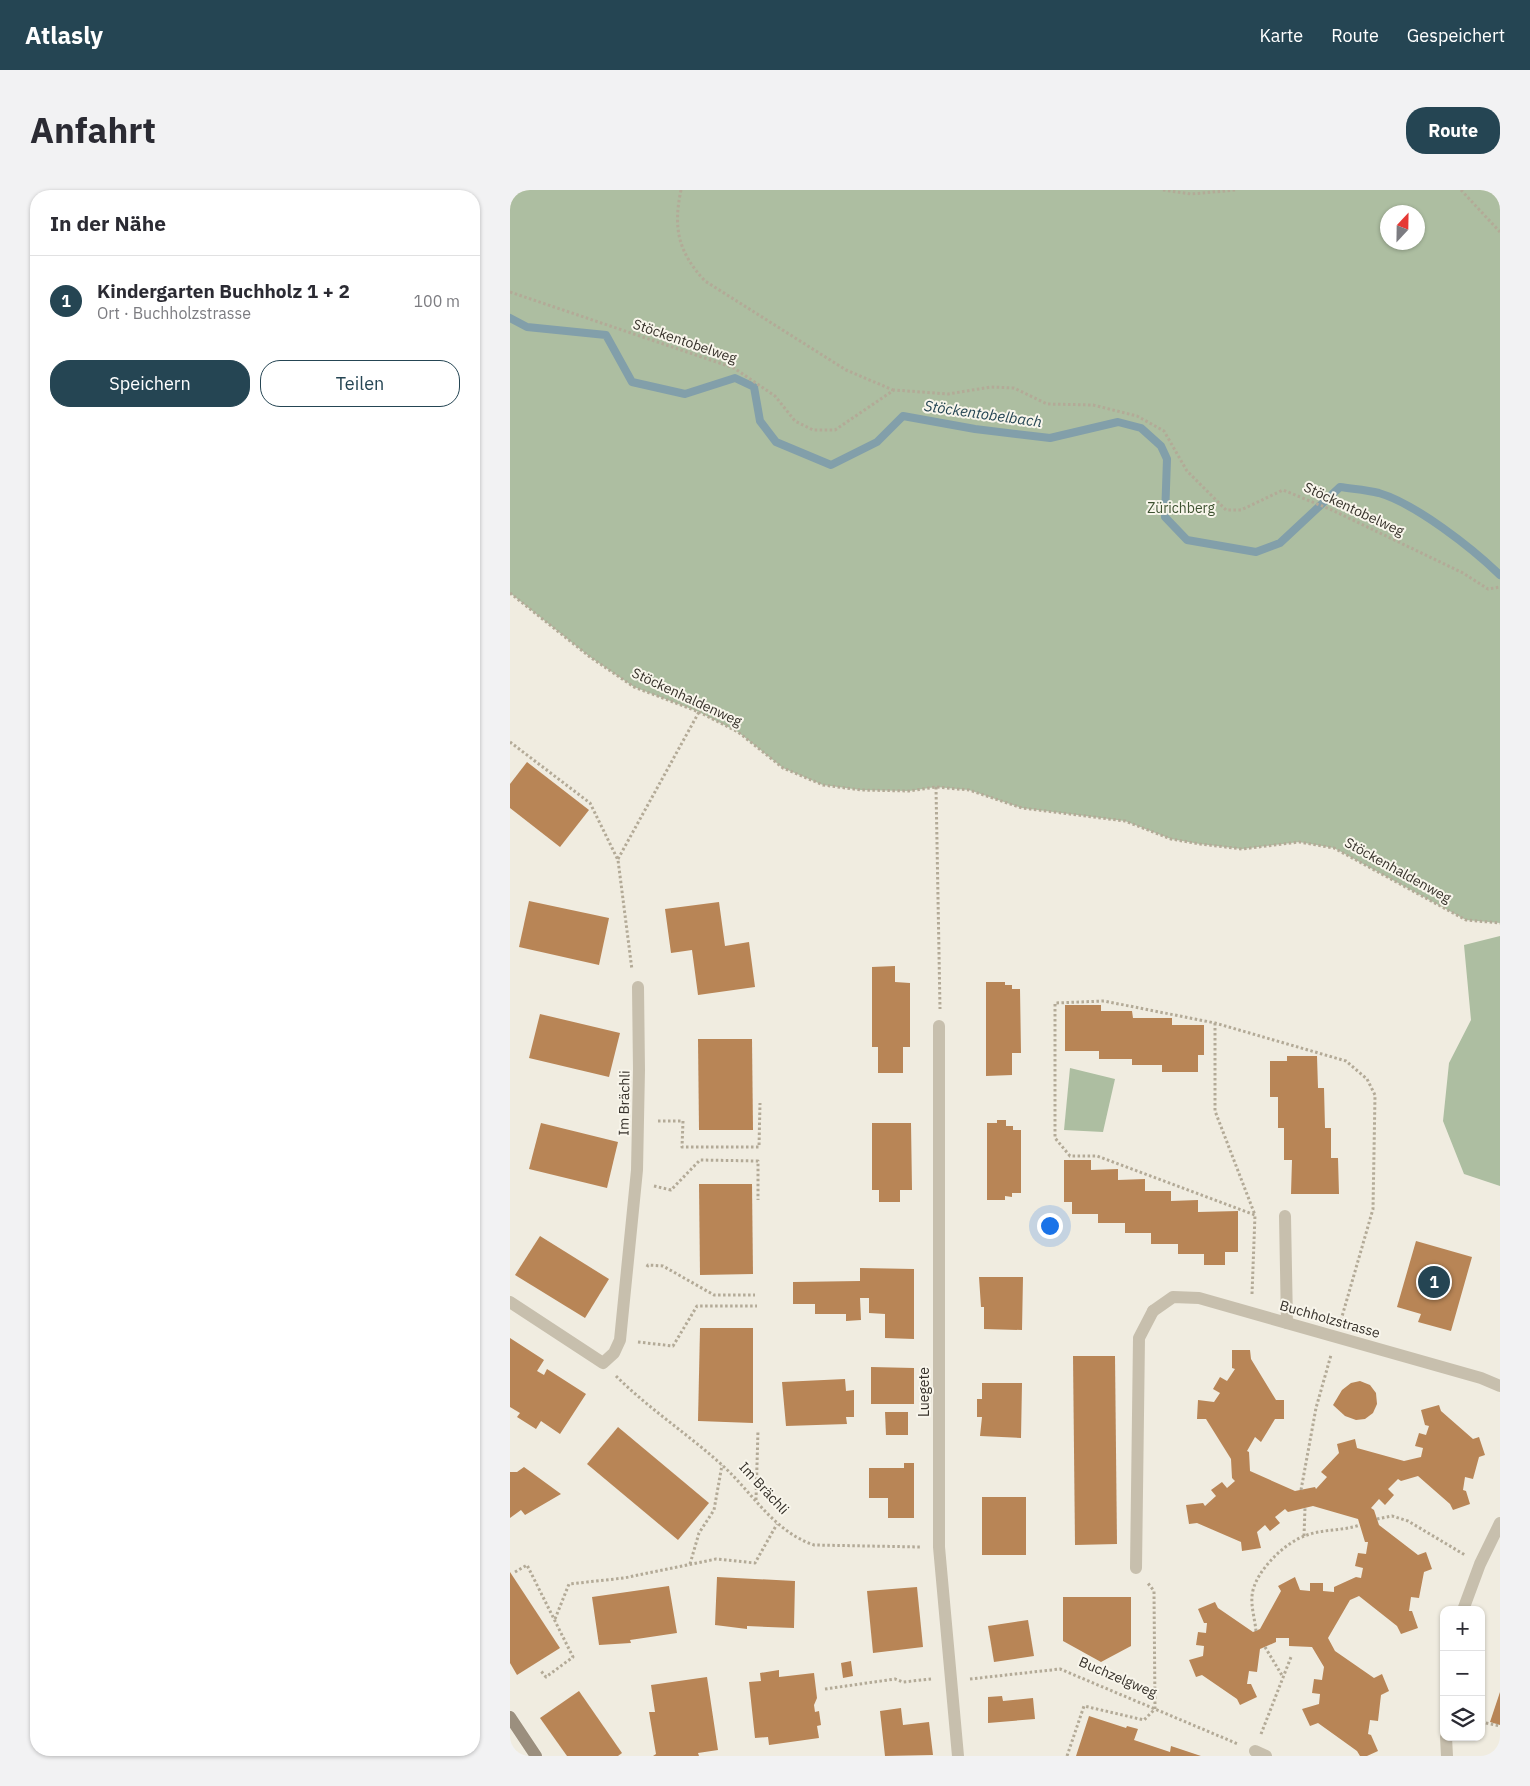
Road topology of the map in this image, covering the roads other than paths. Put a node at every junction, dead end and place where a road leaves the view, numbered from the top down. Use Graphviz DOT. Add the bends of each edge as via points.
graph roads {
  1 [pos="638,987"];
  2 [pos="940,1026"];
  3 [pos="1285,1216"];
  4 [pos="510,1302"];
  5 [pos="1287,1323"];
  6 [pos="1500,1386"];
  7 [pos="1500,1522"];
  8 [pos="1136,1568"];
  9 [pos="1465,1606"];
  10 [pos="510,1717"];
  11 [pos="1446,1741"];
  12 [pos="536,1756"];
  13 [pos="958,1756"];
  14 [pos="1447,1756"];
  1 -- 4 [label="street, Im Brächli" via="639,1131 620,1340 614,1353 603,1363"];
  2 -- 13 [label="street, Luegete" via="939,1547"];
  3 -- 5 [label="street"];
  5 -- 6 [label="street, Buchholzstrasse"];
  5 -- 8 [label="street, Buchholzstrasse" via="1199,1298 1173,1297 1153,1311 1140,1338"];
  7 -- 9 [label="street"];
  10 -- 12 [label="main road"];
  11 -- 14 [label="street"];
}
